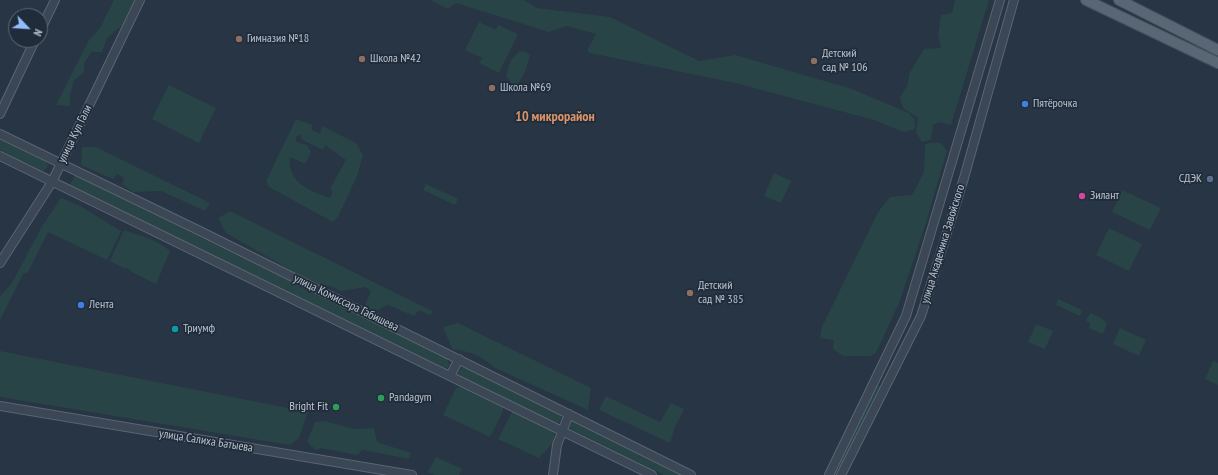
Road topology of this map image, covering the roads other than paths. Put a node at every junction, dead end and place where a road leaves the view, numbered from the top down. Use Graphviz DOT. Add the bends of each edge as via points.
graph roads {
  1 [pos="55,0"];
  2 [pos="140,0"];
  3 [pos="1000,0"];
  4 [pos="1014,0"];
  5 [pos="1086,0"];
  6 [pos="1119,0"];
  7 [pos="48,14"];
  8 [pos="32,48"];
  9 [pos="1218,50"];
  10 [pos="985,54"];
  11 [pos="998,57"];
  12 [pos="1218,63"];
  13 [pos="0,114"];
  14 [pos="0,134"];
  15 [pos="0,156"];
  16 [pos="60,164"];
  17 [pos="951,167"];
  18 [pos="965,172"];
  19 [pos="52,182"];
  20 [pos="0,263"];
  21 [pos="459,359"];
  22 [pos="450,376"];
  23 [pos="876,379"];
  24 [pos="886,384"];
  25 [pos="0,406"];
  26 [pos="569,414"];
  27 [pos="561,431"];
  28 [pos="412,475"];
  29 [pos="553,475"];
  30 [pos="652,475"];
  31 [pos="690,475"];
  32 [pos="829,475"];
  33 [pos="841,475"];
  1 -- 7 [label="street"];
  2 -- 16 [label="street, улица Кул Гали"];
  3 -- 10 [label="street, улица Академика Завойского"];
  4 -- 11 [label="street, улица Академика Завойского"];
  5 -- 12 [label="main road"];
  6 -- 9 [label="main road"];
  8 -- 13 [label="street"];
  10 -- 11 [label="street"];
  10 -- 17 [label="street, улица Академика Завойского"];
  11 -- 18 [label="street, улица Академика Завойского"];
  14 -- 16 [label="street, улица Комиссара Габишева"];
  15 -- 19 [label="street, улица Комиссара Габишева"];
  16 -- 19 [label="street, улица Кул Гали"];
  16 -- 21 [label="street, улица Комиссара Габишева"];
  17 -- 18 [label="street"];
  17 -- 23 [label="street, улица Академика Завойского" via="910,305"];
  18 -- 24 [label="street, улица Академика Завойского" via="921,316"];
  19 -- 20 [label="street, улица Кул Гали"];
  19 -- 22 [label="street, улица Комиссара Габишева"];
  21 -- 22 [label="street"];
  21 -- 26 [label="street, улица Комиссара Габишева"];
  22 -- 27 [label="street, улица Комиссара Габишева"];
  23 -- 24 [label="street"];
  23 -- 32 [label="street, улица Академика Завойского"];
  24 -- 33 [label="street, улица Академика Завойского"];
  25 -- 28 [label="street, улица Салиха Батыева"];
  26 -- 27 [label="street"];
  26 -- 31 [label="street, улица Комиссара Габишева"];
  27 -- 29 [label="street" via="556,445"];
  27 -- 30 [label="street, улица Комиссара Габишева"];
}
